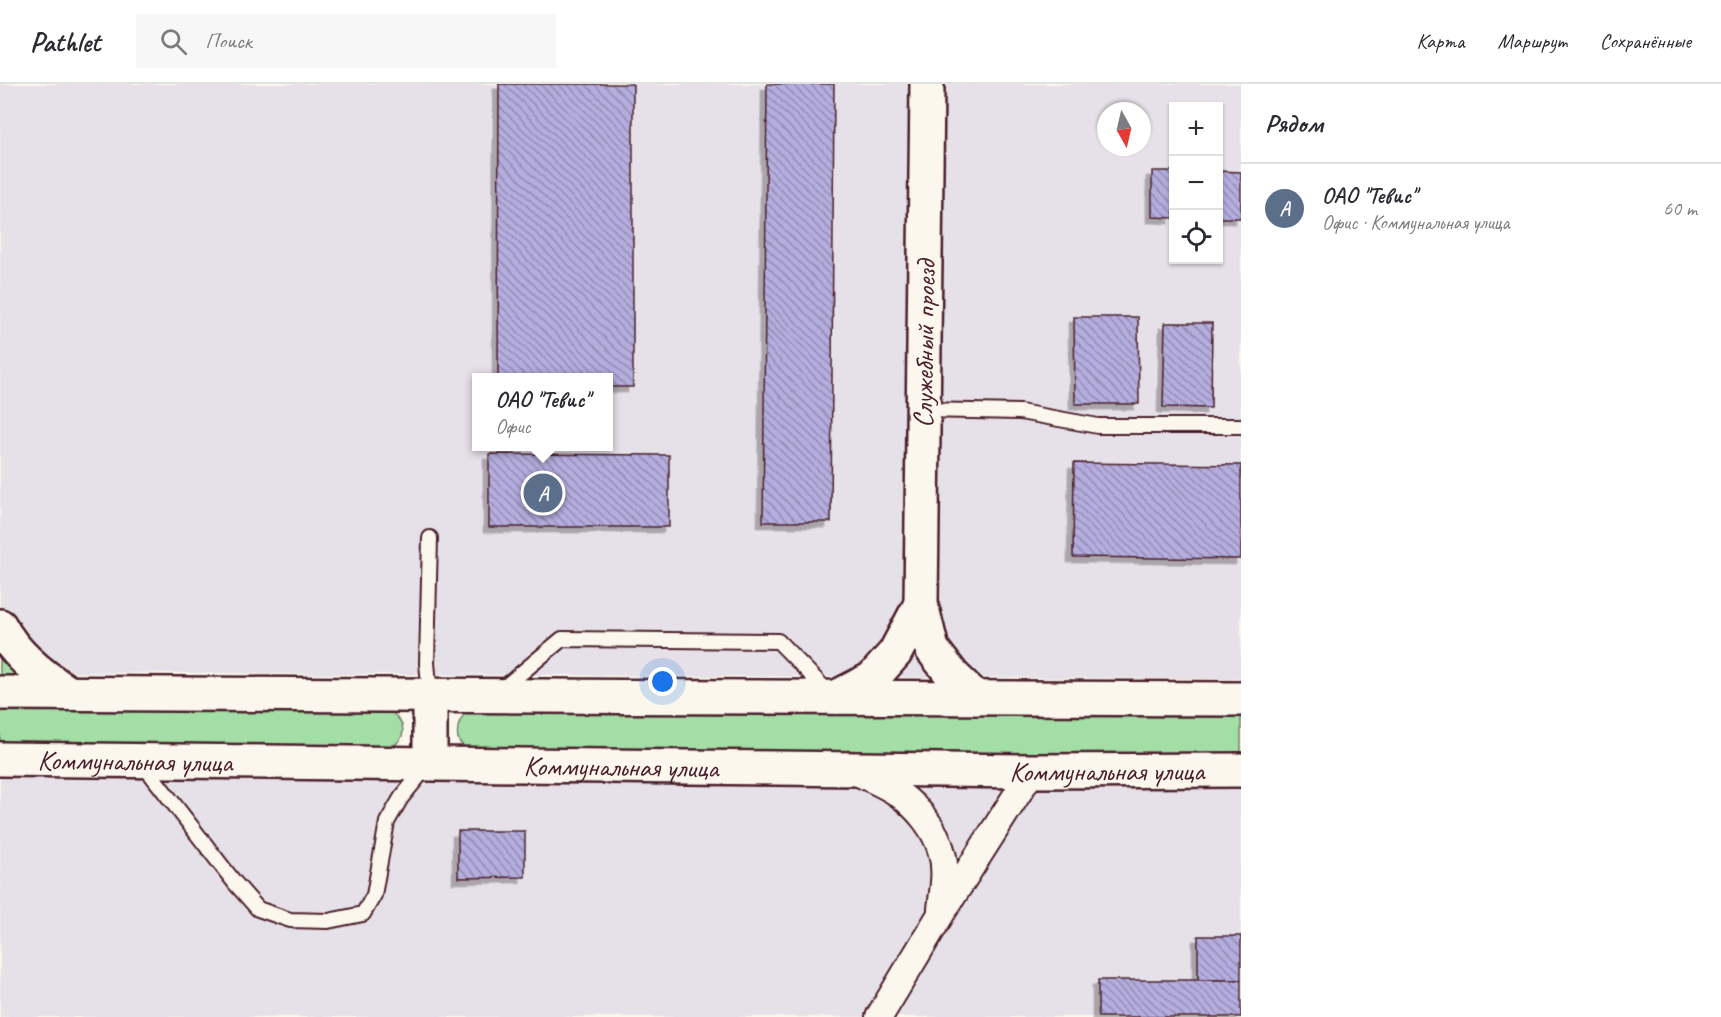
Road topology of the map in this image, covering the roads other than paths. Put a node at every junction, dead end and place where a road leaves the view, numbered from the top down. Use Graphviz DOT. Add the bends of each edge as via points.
graph roads {
  1 [pos="927,84"];
  2 [pos="923,410"];
  3 [pos="1241,426"];
  4 [pos="430,538"];
  5 [pos="921,604"];
  6 [pos="0,626"];
  7 [pos="0,693"];
  8 [pos="69,693"];
  9 [pos="495,694"];
  10 [pos="430,695"];
  11 [pos="834,698"];
  12 [pos="976,698"];
  13 [pos="1241,699"];
  14 [pos="0,759"];
  15 [pos="140,760"];
  16 [pos="430,763"];
  17 [pos="848,767"];
  18 [pos="1241,770"];
  19 [pos="1032,771"];
  20 [pos="940,914"];
  21 [pos="879,1017"];
  1 -- 2 [label="main road, Служебный проезд"];
  2 -- 3 [label="lane" via="1020,412 1098,426"];
  2 -- 5 [label="main road, Служебный проезд"];
  4 -- 10 [label="lane"];
  5 -- 11 [label="main road, Служебный проезд" via="895,653 872,679"];
  5 -- 12 [label="main road, Служебный проезд" via="932,650"];
  6 -- 8 [label="main road" via="26,660"];
  7 -- 8 [label="main road"];
  8 -- 10 [label="main road"];
  9 -- 10 [label="main road"];
  9 -- 11 [label="main road"];
  9 -- 11 [label="lane" via="562,639 778,640"];
  10 -- 16 [label="main road"];
  11 -- 12 [label="main road"];
  12 -- 13 [label="main road"];
  14 -- 15 [label="main road, Коммунальная улица"];
  15 -- 16 [label="main road, Коммунальная улица"];
  15 -- 16 [label="lane" via="258,909 290,920 328,921 363,914 374,895 387,822"];
  16 -- 17 [label="main road, Коммунальная улица"];
  17 -- 19 [label="main road, Коммунальная улица"];
  17 -- 20 [label="street" via="897,792 918,810 934,834 942,853 945,879"];
  18 -- 19 [label="main road, Коммунальная улица"];
  19 -- 20 [label="street"];
  20 -- 21 [label="street"];
}
